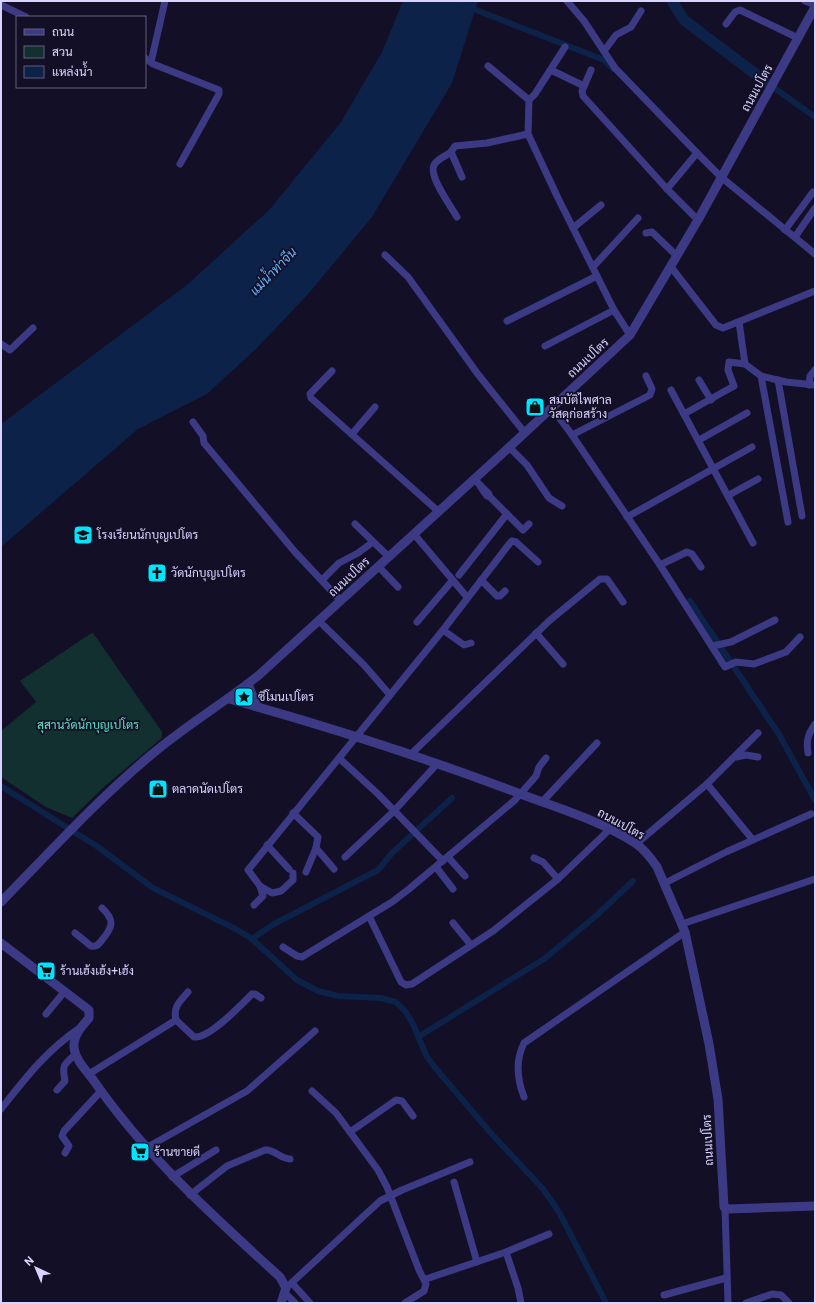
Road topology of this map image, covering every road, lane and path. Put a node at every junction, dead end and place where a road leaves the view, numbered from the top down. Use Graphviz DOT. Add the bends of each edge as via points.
graph roads {
  1 [pos="165,1"];
  2 [pos="567,1"];
  3 [pos="805,1"];
  4 [pos="1,5"];
  5 [pos="815,6"];
  6 [pos="641,11"];
  7 [pos="24,16"];
  8 [pos="726,24"];
  9 [pos="798,38"];
  10 [pos="565,46"];
  11 [pos="604,52"];
  12 [pos="148,60"];
  13 [pos="488,66"];
  14 [pos="551,70"];
  15 [pos="591,70"];
  16 [pos="584,86"];
  17 [pos="528,100"];
  18 [pos="528,134"];
  19 [pos="451,152"];
  20 [pos="697,153"];
  21 [pos="180,164"];
  22 [pos="462,177"];
  23 [pos="722,178"];
  24 [pos="667,189"];
  25 [pos="813,192"];
  26 [pos="601,204"];
  27 [pos="815,208"];
  28 [pos="457,217"];
  29 [pos="638,218"];
  30 [pos="698,220"];
  31 [pos="573,228"];
  32 [pos="785,230"];
  33 [pos="646,232"];
  34 [pos="795,238"];
  35 [pos="815,254"];
  36 [pos="385,255"];
  37 [pos="677,256"];
  38 [pos="593,267"];
  39 [pos="671,267"];
  40 [pos="597,276"];
  41 [pos="815,291"];
  42 [pos="614,310"];
  43 [pos="507,321"];
  44 [pos="739,322"];
  45 [pos="33,328"];
  46 [pos="630,335"];
  47 [pos="1,344"];
  48 [pos="545,346"];
  49 [pos="745,364"];
  50 [pos="815,370"];
  51 [pos="332,371"];
  52 [pos="646,376"];
  53 [pos="761,376"];
  54 [pos="699,380"];
  55 [pos="778,380"];
  56 [pos="812,385"];
  57 [pos="671,390"];
  58 [pos="711,400"];
  59 [pos="375,407"];
  60 [pos="552,408"];
  61 [pos="747,413"];
  62 [pos="684,414"];
  63 [pos="192,422"];
  64 [pos="525,433"];
  65 [pos="352,434"];
  66 [pos="572,435"];
  67 [pos="699,440"];
  68 [pos="509,447"];
  69 [pos="752,447"];
  70 [pos="714,468"];
  71 [pos="474,479"];
  72 [pos="758,479"];
  73 [pos="729,495"];
  74 [pos="562,506"];
  75 [pos="438,511"];
  76 [pos="507,514"];
  77 [pos="802,516"];
  78 [pos="627,517"];
  79 [pos="788,522"];
  80 [pos="355,524"];
  81 [pos="529,524"];
  82 [pos="414,534"];
  83 [pos="373,542"];
  84 [pos="753,543"];
  85 [pos="389,557"];
  86 [pos="538,562"];
  87 [pos="660,565"];
  88 [pos="378,566"];
  89 [pos="701,567"];
  90 [pos="460,574"];
  91 [pos="322,580"];
  92 [pos="481,580"];
  93 [pos="452,581"];
  94 [pos="398,587"];
  95 [pos="505,591"];
  96 [pos="468,597"];
  97 [pos="341,601"];
  98 [pos="623,602"];
  99 [pos="775,620"];
  100 [pos="319,621"];
  101 [pos="417,622"];
  102 [pos="443,630"];
  103 [pos="536,633"];
  104 [pos="800,637"];
  105 [pos="471,644"];
  106 [pos="713,646"];
  107 [pos="563,664"];
  108 [pos="248,684"];
  109 [pos="390,695"];
  110 [pos="229,699"];
  111 [pos="257,707"];
  112 [pos="815,724"];
  113 [pos="758,734"];
  114 [pos="357,736"];
  115 [pos="597,743"];
  116 [pos="808,753"];
  117 [pos="410,755"];
  118 [pos="735,757"];
  119 [pos="758,757"];
  120 [pos="339,758"];
  121 [pos="546,758"];
  122 [pos="437,764"];
  123 [pos="706,784"];
  124 [pos="520,794"];
  125 [pos="543,801"];
  126 [pos="394,811"];
  127 [pos="293,813"];
  128 [pos="811,814"];
  129 [pos="610,829"];
  130 [pos="753,840"];
  131 [pos="636,844"];
  132 [pos="267,845"];
  133 [pos="316,848"];
  134 [pos="345,857"];
  135 [pos="534,858"];
  136 [pos="446,859"];
  137 [pos="436,867"];
  138 [pos="334,869"];
  139 [pos="306,872"];
  140 [pos="465,876"];
  141 [pos="558,879"];
  142 [pos="815,879"];
  143 [pos="664,883"];
  144 [pos="260,886"];
  145 [pos="453,889"];
  146 [pos="1,902"];
  147 [pos="254,905"];
  148 [pos="102,908"];
  149 [pos="369,916"];
  150 [pos="453,923"];
  151 [pos="684,928"];
  152 [pos="75,933"];
  153 [pos="1,943"];
  154 [pos="471,945"];
  155 [pos="283,947"];
  156 [pos="65,991"];
  157 [pos="188,992"];
  158 [pos="260,998"];
  159 [pos="46,1014"];
  160 [pos="176,1020"];
  161 [pos="83,1025"];
  162 [pos="315,1031"];
  163 [pos="76,1054"];
  164 [pos="89,1074"];
  165 [pos="57,1090"];
  166 [pos="101,1091"];
  167 [pos="312,1091"];
  168 [pos="524,1097"];
  169 [pos="1,1109"];
  170 [pos="413,1116"];
  171 [pos="350,1132"];
  172 [pos="146,1148"];
  173 [pos="216,1150"];
  174 [pos="66,1153"];
  175 [pos="290,1159"];
  176 [pos="470,1162"];
  177 [pos="172,1177"];
  178 [pos="454,1182"];
  179 [pos="190,1195"];
  180 [pos="390,1195"];
  181 [pos="815,1206"];
  182 [pos="725,1208"];
  183 [pos="549,1234"];
  184 [pos="506,1252"];
  185 [pos="477,1262"];
  186 [pos="726,1278"];
  187 [pos="426,1279"];
  188 [pos="288,1288"];
  189 [pos="664,1295"];
  190 [pos="281,1303"];
  191 [pos="295,1303"];
  192 [pos="310,1303"];
  193 [pos="405,1303"];
  194 [pos="521,1303"];
  195 [pos="728,1303"];
  196 [pos="746,1303"];
  197 [pos="789,1303"];
  1 -- 12 [label="street"];
  2 -- 11 [label="street" via="584,21"];
  3 -- 5 [label="street"];
  4 -- 7 [label="street"];
  5 -- 9 [label="street, ถนนเปโตร"];
  6 -- 11 [label="street" via="631,27 616,35"];
  8 -- 9 [label="street" via="735,12 740,10"];
  9 -- 23 [label="street, ถนนเปโตร"];
  10 -- 14 [label="street"];
  11 -- 20 [label="street" via="615,68"];
  12 -- 21 [label="street" via="219,90"];
  13 -- 17 [label="street"];
  14 -- 16 [label="street"];
  14 -- 17 [label="street"];
  15 -- 16 [label="street"];
  16 -- 24 [label="street" via="582,94 585,99"];
  17 -- 18 [label="street"];
  18 -- 19 [label="street" via="487,143 458,145"];
  18 -- 31 [label="street"];
  19 -- 22 [label="street"];
  19 -- 28 [label="street" via="436,162 432,171 435,182"];
  20 -- 23 [label="street"];
  20 -- 24 [label="street"];
  23 -- 30 [label="street, ถนนเปโตร"];
  23 -- 32 [label="street"];
  24 -- 30 [label="street"];
  25 -- 32 [label="street"];
  26 -- 31 [label="street"];
  27 -- 34 [label="street"];
  29 -- 38 [label="street"];
  30 -- 37 [label="street, ถนนเปโตร"];
  31 -- 38 [label="street"];
  32 -- 34 [label="street"];
  33 -- 37 [label="street" via="652,232"];
  34 -- 35 [label="street"];
  36 -- 64 [label="street" via="408,278 477,373"];
  37 -- 39 [label="street, ถนนเปโตร"];
  38 -- 40 [label="street"];
  39 -- 44 [label="street" via="716,325 723,328"];
  39 -- 46 [label="street, ถนนเปโตร"];
  40 -- 42 [label="street"];
  40 -- 43 [label="street"];
  41 -- 44 [label="street"];
  42 -- 46 [label="street"];
  42 -- 48 [label="street"];
  44 -- 49 [label="street"];
  45 -- 47 [label="street" via="10,350"];
  46 -- 60 [label="street, ถนนเปโตร"];
  49 -- 53 [label="street"];
  49 -- 58 [label="street" via="729,362 728,370 734,386"];
  50 -- 56 [label="street" via="810,376"];
  51 -- 65 [label="street" via="310,394 310,398"];
  52 -- 66 [label="street" via="652,389 650,395"];
  53 -- 55 [label="street"];
  53 -- 79 [label="street"];
  54 -- 58 [label="street"];
  55 -- 56 [label="street"];
  55 -- 77 [label="street"];
  57 -- 62 [label="street"];
  58 -- 62 [label="street"];
  59 -- 65 [label="street"];
  60 -- 64 [label="street, ถนนเปโตร"];
  60 -- 66 [label="street"];
  61 -- 67 [label="street"];
  62 -- 67 [label="street"];
  63 -- 91 [label="street" via="203,436 204,443 295,552"];
  64 -- 68 [label="street, ถนนเปโตร"];
  65 -- 75 [label="street"];
  66 -- 78 [label="street"];
  67 -- 70 [label="street"];
  68 -- 71 [label="street, ถนนเปโตร"];
  68 -- 74 [label="street" via="527,465 549,498"];
  69 -- 70 [label="street"];
  70 -- 73 [label="street"];
  70 -- 78 [label="street"];
  71 -- 75 [label="street, ถนนเปโตร"];
  71 -- 76 [label="street"];
  72 -- 73 [label="street"];
  73 -- 84 [label="street"];
  75 -- 82 [label="street, ถนนเปโตร"];
  76 -- 81 [label="street" via="523,530"];
  76 -- 90 [label="street"];
  78 -- 87 [label="street"];
  80 -- 83 [label="street"];
  82 -- 85 [label="street, ถนนเปโตร"];
  82 -- 93 [label="street"];
  83 -- 85 [label="street"];
  83 -- 91 [label="street" via="340,562"];
  85 -- 88 [label="street, ถนนเปโตร"];
  86 -- 92 [label="street" via="512,541"];
  87 -- 89 [label="street" via="687,552 692,554"];
  87 -- 106 [label="street"];
  88 -- 94 [label="street"];
  88 -- 97 [label="street, ถนนเปโตร"];
  91 -- 97 [label="street"];
  92 -- 95 [label="street" via="497,596"];
  92 -- 96 [label="street"];
  93 -- 96 [label="street"];
  93 -- 101 [label="street"];
  96 -- 102 [label="street"];
  97 -- 100 [label="street, ถนนเปโตร"];
  98 -- 103 [label="street" via="606,579 600,579"];
  99 -- 106 [label="street" via="723,645"];
  100 -- 108 [label="street, ถนนเปโตร"];
  100 -- 109 [label="street" via="364,665"];
  102 -- 105 [label="street" via="464,645"];
  102 -- 109 [label="street"];
  103 -- 107 [label="street"];
  103 -- 117 [label="street"];
  104 -- 106 [label="street" via="786,652 754,664 732,664 725,667"];
  108 -- 110 [label="street, ถนนเปโตร"];
  108 -- 111 [label="street"];
  109 -- 114 [label="street"];
  110 -- 111 [label="street, ถนนเปโตร"];
  110 -- 146 [label="street" via="161,746 118,783"];
  111 -- 114 [label="street, ถนนเปโตร"];
  112 -- 116 [label="street" via="808,734"];
  113 -- 118 [label="street"];
  114 -- 117 [label="street, ถนนเปโตร"];
  114 -- 120 [label="street"];
  115 -- 125 [label="street"];
  117 -- 122 [label="street, ถนนเปโตร"];
  118 -- 119 [label="street" via="746,754"];
  118 -- 123 [label="street"];
  120 -- 126 [label="street"];
  120 -- 127 [label="street"];
  121 -- 124 [label="street" via="536,776"];
  122 -- 124 [label="street, ถนนเปโตร"];
  122 -- 126 [label="street"];
  123 -- 130 [label="street"];
  123 -- 131 [label="street"];
  124 -- 125 [label="street, ถนนเปโตร"];
  124 -- 136 [label="street"];
  125 -- 129 [label="street, ถนนเปโตร"];
  126 -- 134 [label="street"];
  126 -- 136 [label="street" via="418,836"];
  127 -- 132 [label="street"];
  127 -- 133 [label="street" via="315,833 318,840"];
  128 -- 130 [label="street"];
  129 -- 131 [label="street, ถนนเปโตร"];
  129 -- 141 [label="street"];
  130 -- 143 [label="street"];
  131 -- 143 [label="street, ถนนเปโตร" via="652,859"];
  132 -- 144 [label="street" via="248,870"];
  132 -- 144 [label="street" via="291,871 293,880 281,891 269,892"];
  133 -- 138 [label="street"];
  133 -- 139 [label="street"];
  135 -- 141 [label="street" via="544,862"];
  136 -- 137 [label="street"];
  136 -- 140 [label="street"];
  137 -- 145 [label="street"];
  137 -- 149 [label="street" via="392,902"];
  141 -- 154 [label="street" via="493,931"];
  142 -- 151 [label="street"];
  143 -- 151 [label="street, ถนนเปโตร"];
  144 -- 147 [label="street" via="263,896"];
  148 -- 152 [label="street" via="108,914 111,926 98,944 92,946"];
  149 -- 154 [label="street" via="401,982 406,985 412,984"];
  149 -- 155 [label="street" via="302,957"];
  150 -- 154 [label="street"];
  151 -- 168 [label="street" via="524,1043 517,1072"];
  151 -- 182 [label="street, ถนนเปโตร" via="714,1068"];
  153 -- 156 [label="street"];
  156 -- 159 [label="street"];
  156 -- 161 [label="street" via="89,1010 89,1018"];
  157 -- 160 [label="street" via="176,1004"];
  158 -- 160 [label="street" via="252,994 209,1033 197,1037"];
  160 -- 164 [label="street"];
  161 -- 163 [label="street" via="75,1041"];
  161 -- 169 [label="street" via="56,1044"];
  162 -- 172 [label="street" via="247,1091"];
  163 -- 164 [label="street"];
  163 -- 165 [label="street" via="65,1064 64,1081"];
  164 -- 166 [label="street"];
  166 -- 172 [label="street"];
  166 -- 174 [label="street" via="64,1131 62,1136 69,1146"];
  167 -- 171 [label="street" via="336,1113"];
  170 -- 171 [label="street" via="402,1101 396,1100"];
  171 -- 180 [label="street" via="378,1170"];
  172 -- 177 [label="street"];
  173 -- 177 [label="street"];
  175 -- 179 [label="street" via="285,1159 271,1150 265,1150 227,1166"];
  176 -- 180 [label="street"];
  177 -- 179 [label="street"];
  178 -- 185 [label="street"];
  179 -- 188 [label="street"];
  180 -- 187 [label="street" via="419,1270"];
  180 -- 188 [label="street" via="364,1214"];
  181 -- 182 [label="street"];
  182 -- 186 [label="street"];
  183 -- 184 [label="street"];
  184 -- 185 [label="street"];
  184 -- 194 [label="street"];
  185 -- 187 [label="street"];
  186 -- 189 [label="street"];
  186 -- 195 [label="street"];
  187 -- 193 [label="street" via="424,1291"];
  188 -- 190 [label="street"];
  188 -- 191 [label="street"];
  188 -- 192 [label="street"];
  196 -- 197 [label="street" via="772,1294 781,1295"];
}
